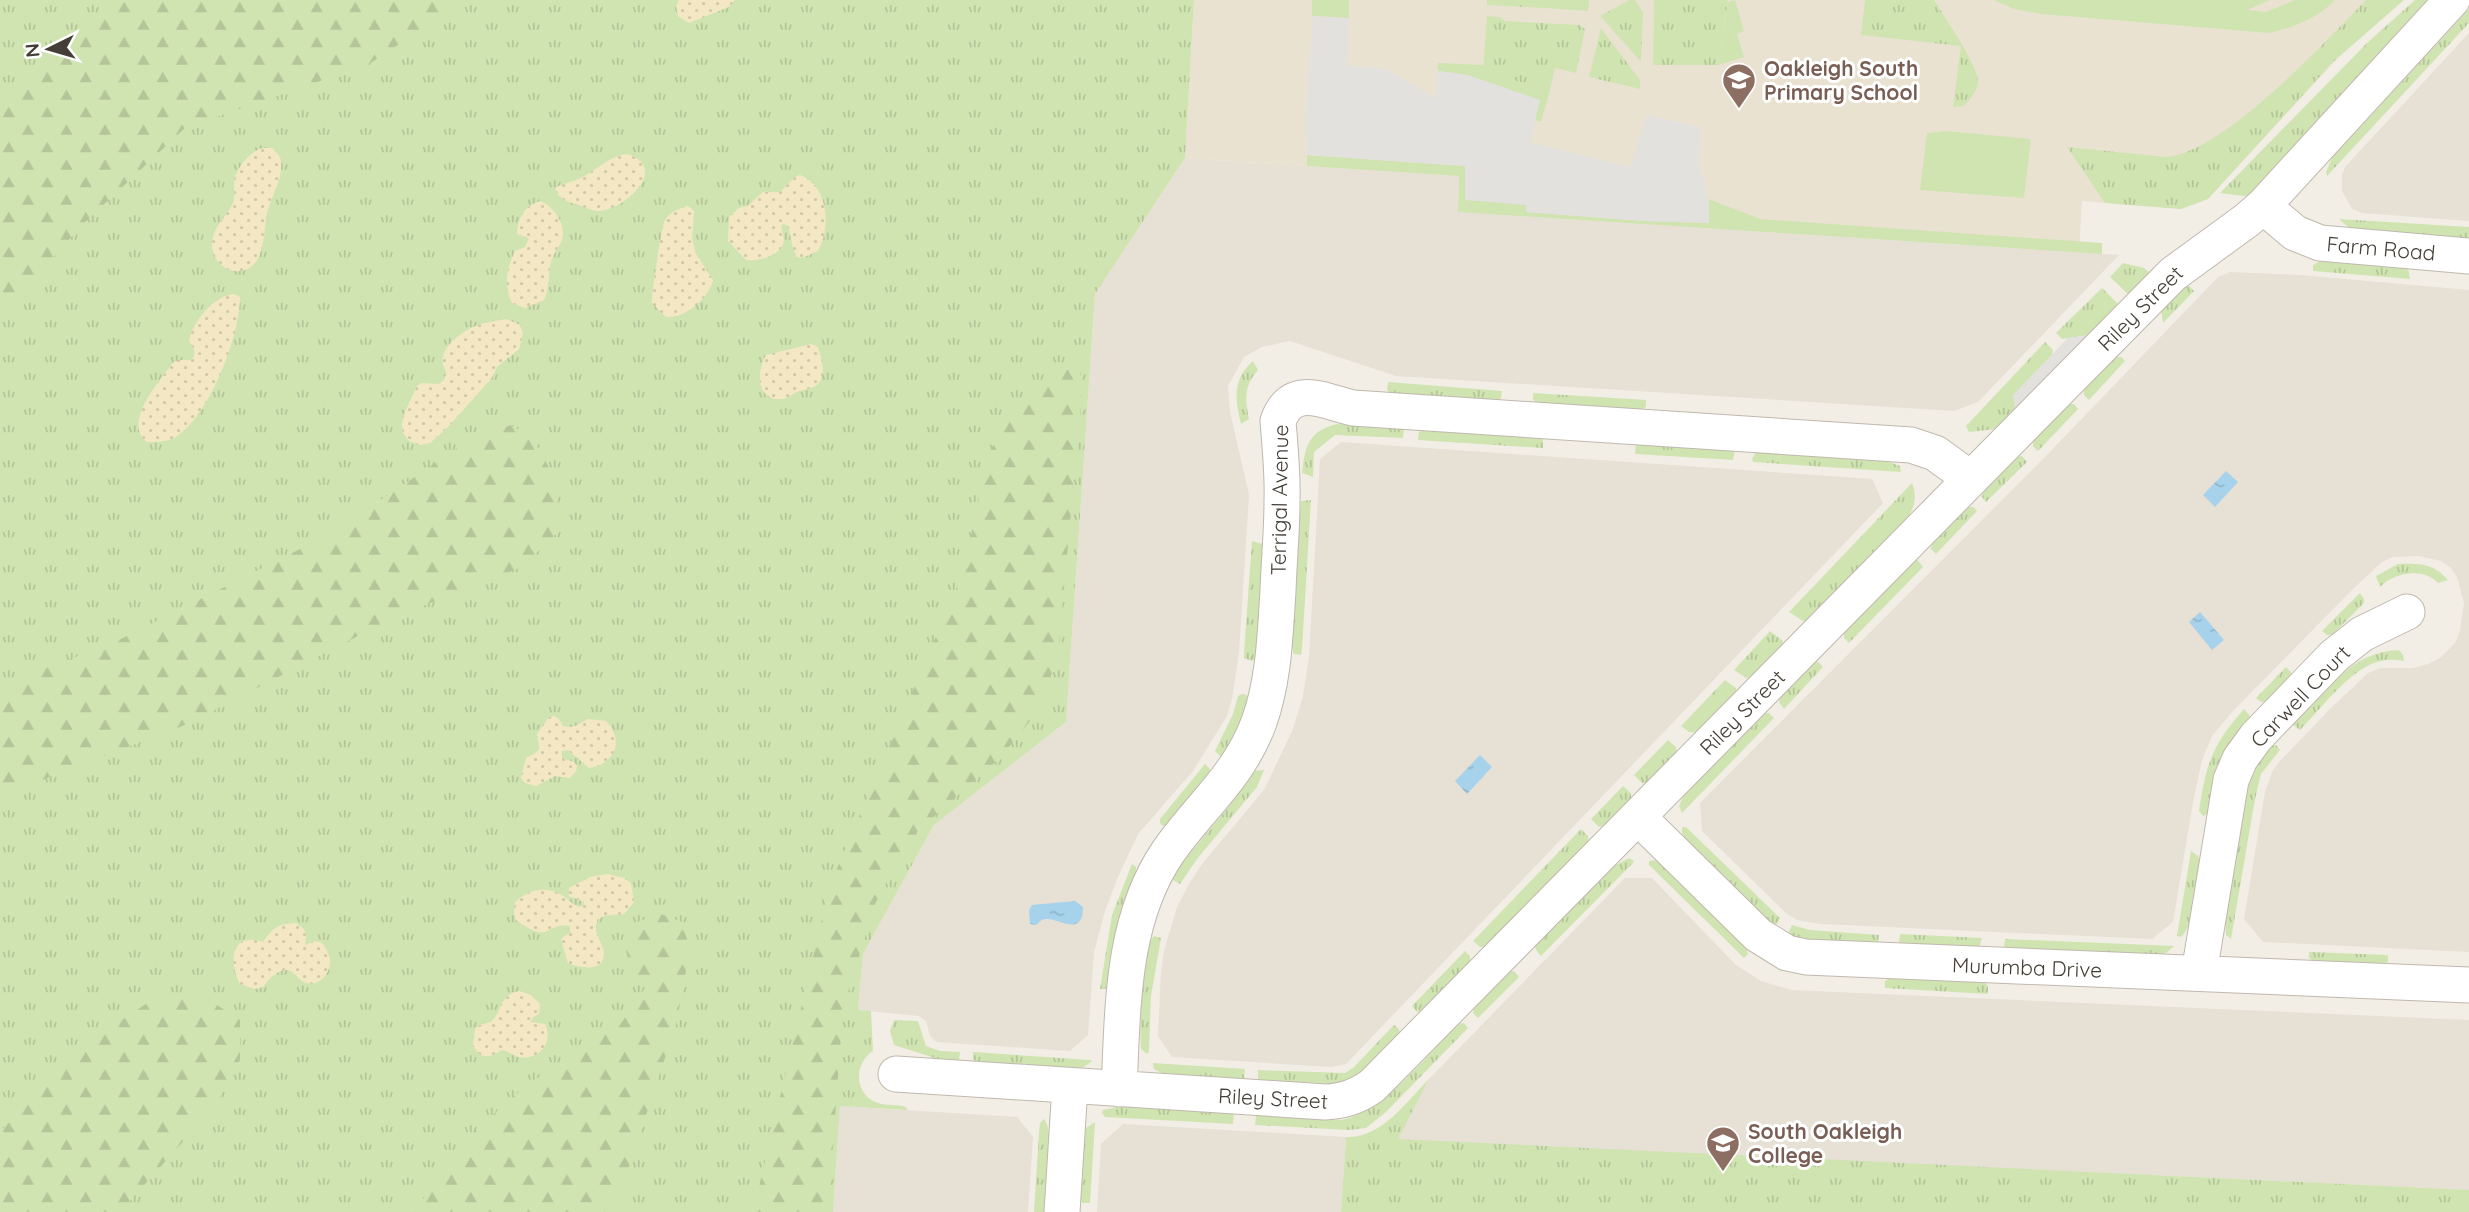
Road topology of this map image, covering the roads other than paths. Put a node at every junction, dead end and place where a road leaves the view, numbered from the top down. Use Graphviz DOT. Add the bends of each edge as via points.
graph roads {
  1 [pos="2452,0"];
  2 [pos="2263,206"];
  3 [pos="2469,256"];
  4 [pos="1971,479"];
  5 [pos="2407,612"];
  6 [pos="1638,817"];
  7 [pos="2199,974"];
  8 [pos="2469,985"];
  9 [pos="897,1074"];
  10 [pos="1070,1086"];
  11 [pos="1119,1089"];
  12 [pos="1062,1212"];
  1 -- 2 [label="street, Riley Street"];
  2 -- 3 [label="street, Farm Road" via="2295,233 2320,243"];
  2 -- 4 [label="street, Riley Street" via="2173,274"];
  4 -- 6 [label="street, Riley Street"];
  4 -- 11 [label="street, Terrigal Avenue" via="1935,453 1911,445 1353,408 1311,397 1290,401 1278,421 1282,500 1268,690 1242,759 1168,851 1140,906 1128,965"];
  5 -- 7 [label="street, Carwell Court" via="2362,634 2334,656 2240,759 2231,780"];
  6 -- 7 [label="street, Murumba Drive" via="1758,935 1787,953 1828,959"];
  6 -- 11 [label="street, Riley Street" via="1358,1096 1325,1102"];
  7 -- 8 [label="street, Murumba Drive"];
  9 -- 10 [label="street, Riley Street"];
  10 -- 11 [label="street, Riley Street"];
  10 -- 12 [label="street"];
}
